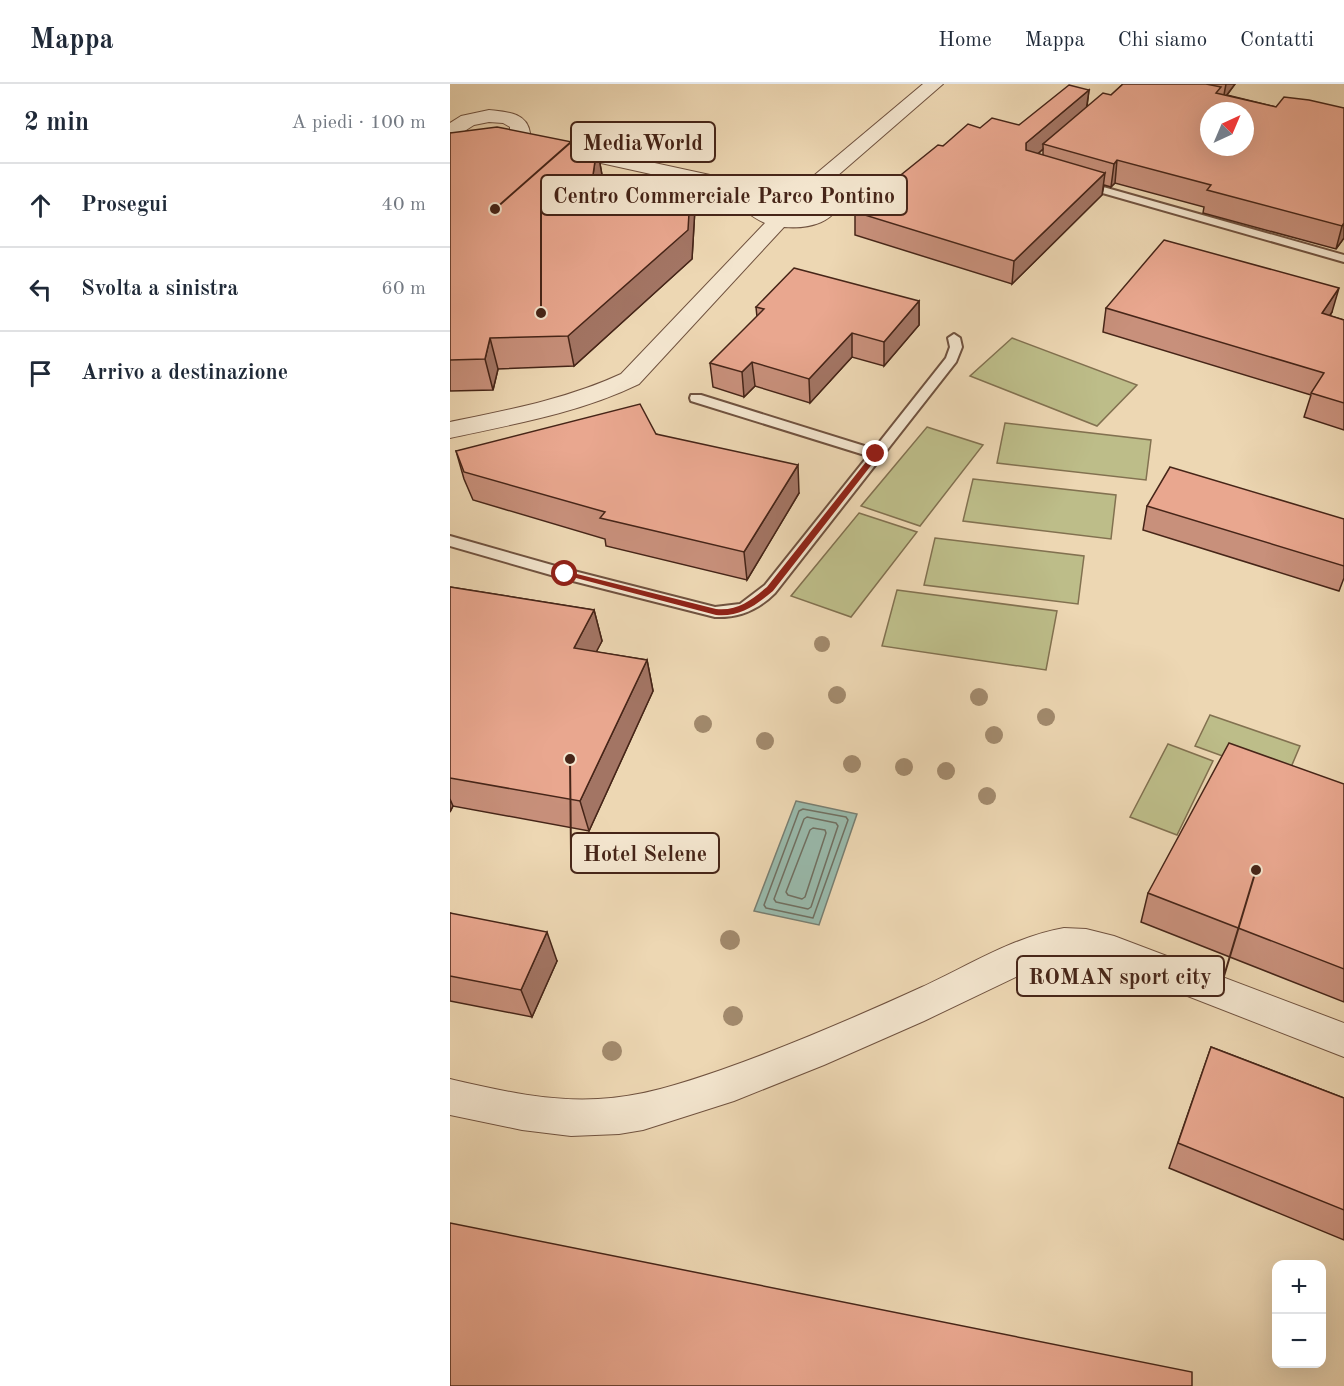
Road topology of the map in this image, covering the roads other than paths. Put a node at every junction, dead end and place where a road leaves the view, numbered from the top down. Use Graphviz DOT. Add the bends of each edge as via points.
graph roads {
  1 [pos="934,84"];
  2 [pos="457,136"];
  3 [pos="532,140"];
  4 [pos="1074,182"];
  5 [pos="815,185"];
  6 [pos="759,192"];
  7 [pos="779,220"];
  8 [pos="1344,259"];
  9 [pos="954,338"];
  10 [pos="696,398"];
  11 [pos="450,430"];
  12 [pos="876,454"];
  13 [pos="450,541"];
  14 [pos="1344,1040"];
  15 [pos="450,1097"];
  1 -- 5 [label="street"];
  2 -- 3 [label="street" via="501,144"];
  2 -- 3 [label="street" via="478,118 499,116 515,121"];
  3 -- 6 [label="street"];
  4 -- 8 [label="lane"];
  5 -- 6 [label="street" via="784,183"];
  5 -- 7 [label="street" via="831,195 828,210 812,218"];
  6 -- 7 [label="street" via="754,198 756,208"];
  7 -- 11 [label="street" via="630,379 551,408"];
  9 -- 12 [label="lane" via="952,359"];
  10 -- 12 [label="lane"];
  12 -- 13 [label="lane" via="762,597 728,613 565,574"];
  14 -- 15 [label="street" via="1114,951 1075,942 1039,950 785,1065 642,1112 595,1118 545,1116"];
}
